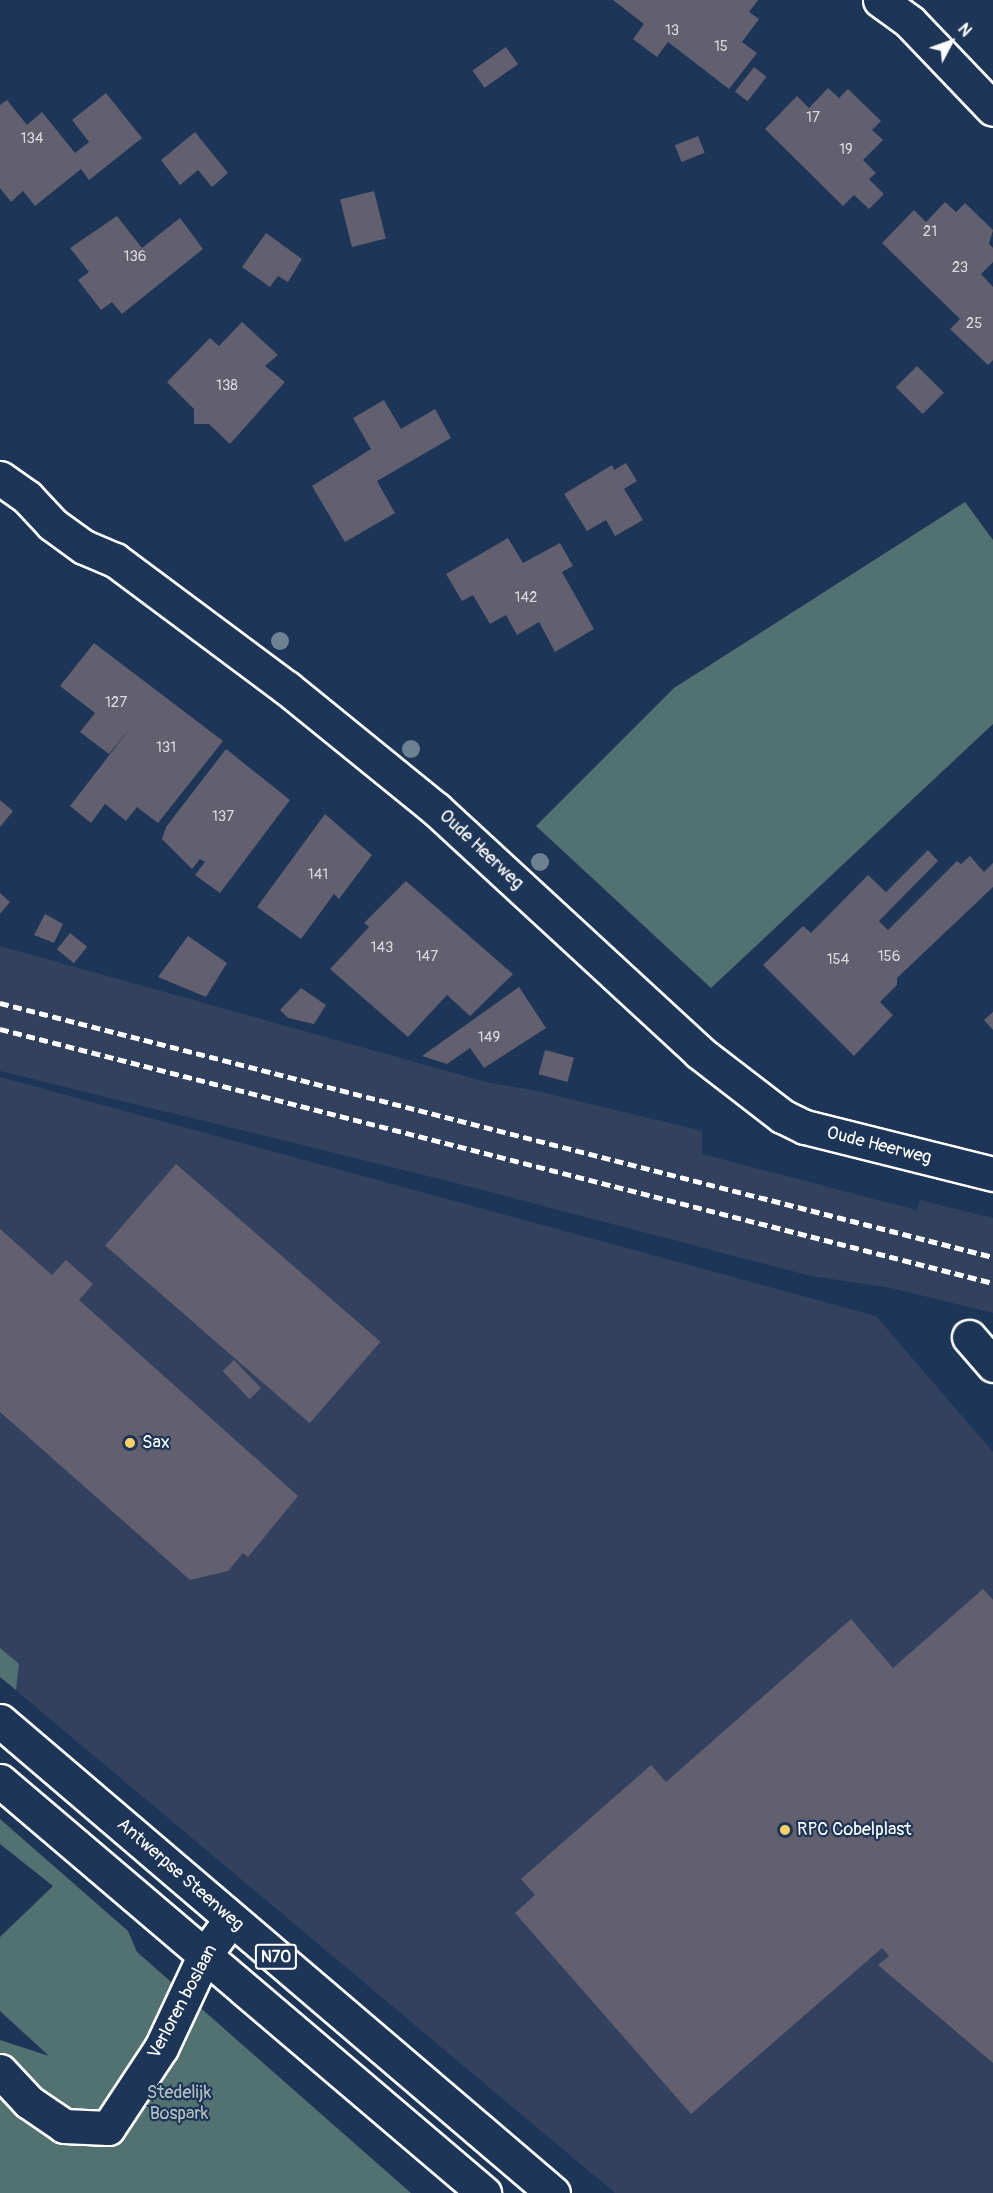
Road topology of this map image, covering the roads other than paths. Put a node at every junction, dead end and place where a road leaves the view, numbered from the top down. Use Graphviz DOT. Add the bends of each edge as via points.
graph roads {
  1 [pos="880,0"];
  2 [pos="993,109"];
  3 [pos="0,478"];
  4 [pos="988,1172"];
  5 [pos="969,1337"];
  6 [pos="993,1365"];
  7 [pos="0,1721"];
  8 [pos="0,1781"];
  9 [pos="231,1919"];
  10 [pos="204,1956"];
  11 [pos="0,2071"];
  12 [pos="484,2193"];
  13 [pos="553,2193"];
  1 -- 2 [label="street" via="910,22"];
  3 -- 4 [label="street, Oude Heerweg" via="84,548 115,560 287,688 436,809 707,1060 782,1116 805,1127"];
  5 -- 6 [label="street"];
  7 -- 9 [label="street, Antwerpse Steenweg / N70"];
  8 -- 10 [label="street, N70"];
  9 -- 10 [label="street, Verloren boslaan"];
  9 -- 13 [label="street, Antwerpse Steenweg / N70"];
  10 -- 11 [label="street, Verloren boslaan" via="161,2048 108,2128 64,2126 29,2102"];
  10 -- 12 [label="street, N70"];
}
